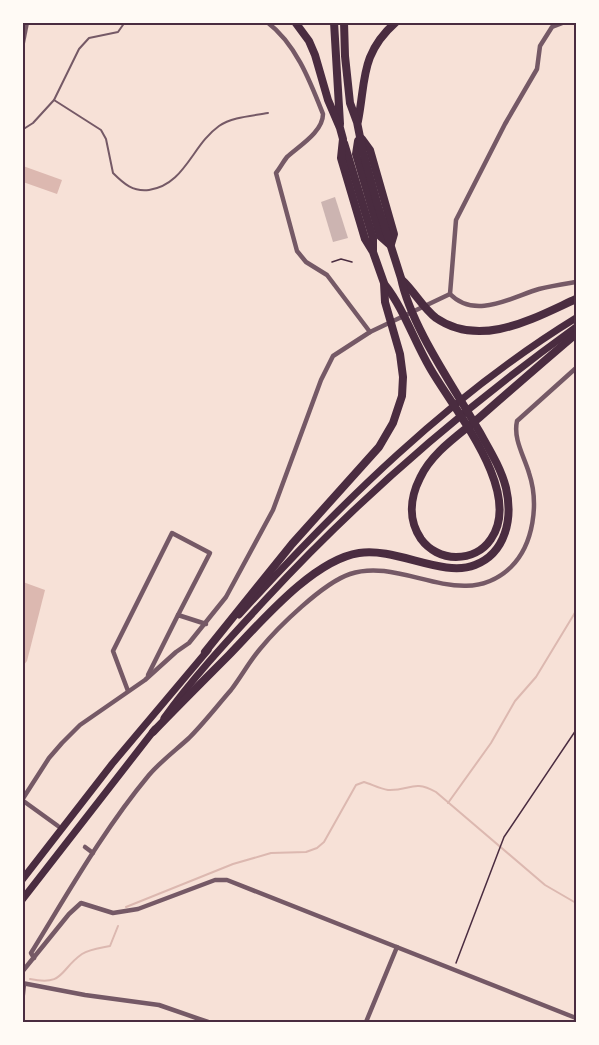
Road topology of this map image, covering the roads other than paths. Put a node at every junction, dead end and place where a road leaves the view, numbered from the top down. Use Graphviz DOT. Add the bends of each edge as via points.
graph roads {
  1 [pos="27,22"];
  2 [pos="125,22"];
  3 [pos="267,22"];
  4 [pos="295,22"];
  5 [pos="334,22"];
  6 [pos="344,22"];
  7 [pos="396,22"];
  8 [pos="565,22"];
  9 [pos="22,46"];
  10 [pos="54,100"];
  11 [pos="268,113"];
  12 [pos="357,122"];
  13 [pos="340,128"];
  14 [pos="22,130"];
  15 [pos="401,278"];
  16 [pos="576,282"];
  17 [pos="384,283"];
  18 [pos="448,295"];
  19 [pos="576,299"];
  20 [pos="576,318"];
  21 [pos="576,327"];
  22 [pos="371,332"];
  23 [pos="576,334"];
  24 [pos="576,368"];
  25 [pos="178,615"];
  26 [pos="206,624"];
  27 [pos="205,652"];
  28 [pos="145,680"];
  29 [pos="128,691"];
  30 [pos="153,732"];
  31 [pos="22,800"];
  32 [pos="58,826"];
  33 [pos="85,847"];
  34 [pos="93,853"];
  35 [pos="22,880"];
  36 [pos="22,900"];
  37 [pos="397,947"];
  38 [pos="34,958"];
  39 [pos="22,972"];
  40 [pos="23,984"];
  41 [pos="22,1004"];
  42 [pos="576,1018"];
  43 [pos="208,1023"];
  44 [pos="366,1023"];
  1 -- 9 [label="street"];
  2 -- 10 [label="lane" via="118,32 89,38 79,49"];
  3 -- 22 [label="street" via="282,36 304,69 323,114 316,130 276,173 297,251 327,275"];
  4 -- 13 [label="highway" via="315,55"];
  5 -- 13 [label="highway"];
  6 -- 12 [label="highway" via="350,103"];
  7 -- 12 [label="highway" via="381,38 367,64"];
  8 -- 18 [label="street" via="552,27 540,46 537,69 456,220"];
  10 -- 11 [label="lane" via="101,130 113,173 132,189 142,191 169,184 205,139 226,122"];
  10 -- 14 [label="lane"];
  12 -- 15 [label="highway"];
  13 -- 17 [label="highway" via="341,158 365,239"];
  15 -- 19 [label="highway" via="436,317 475,331 512,326"];
  15 -- 30 [label="highway" via="411,309 500,472 508,506 502,541 492,554 468,567 441,566 372,552 334,560 276,607"];
  16 -- 18 [label="street" via="489,305 468,306"];
  17 -- 23 [label="highway" via="396,299 429,367 484,455 498,488 500,516 491,540 476,552 453,557 440,554 420,537 413,520 412,500 426,468 438,453 461,433 478,419"];
  17 -- 27 [label="highway" via="385,302 403,368 402,396 393,423 379,447 292,544"];
  18 -- 22 [label="street"];
  20 -- 27 [label="highway" via="510,362 419,436 332,518"];
  21 -- 30 [label="highway" via="471,407 340,522 181,693"];
  22 -- 26 [label="street" via="333,356 273,510 226,597"];
  24 -- 34 [label="street" via="517,421 515,432 530,476 534,516 521,554 512,566 497,578 461,586 366,570 333,583 259,650 218,705 150,774"];
  25 -- 26 [label="street"];
  25 -- 28 [label="street"];
  25 -- 29 [label="street" via="210,553 172,533 113,651"];
  26 -- 28 [label="street"];
  27 -- 35 [label="highway"];
  28 -- 29 [label="street"];
  29 -- 31 [label="street" via="62,742"];
  30 -- 36 [label="highway"];
  31 -- 32 [label="street"];
  33 -- 34 [label="street"];
  34 -- 38 [label="street" via="31,953"];
  37 -- 38 [label="street" via="227,880 215,880 138,909 113,913 81,903"];
  37 -- 42 [label="street"];
  37 -- 44 [label="street"];
  38 -- 39 [label="street"];
  40 -- 41 [label="street"];
  40 -- 43 [label="street" via="159,1005"];
}
